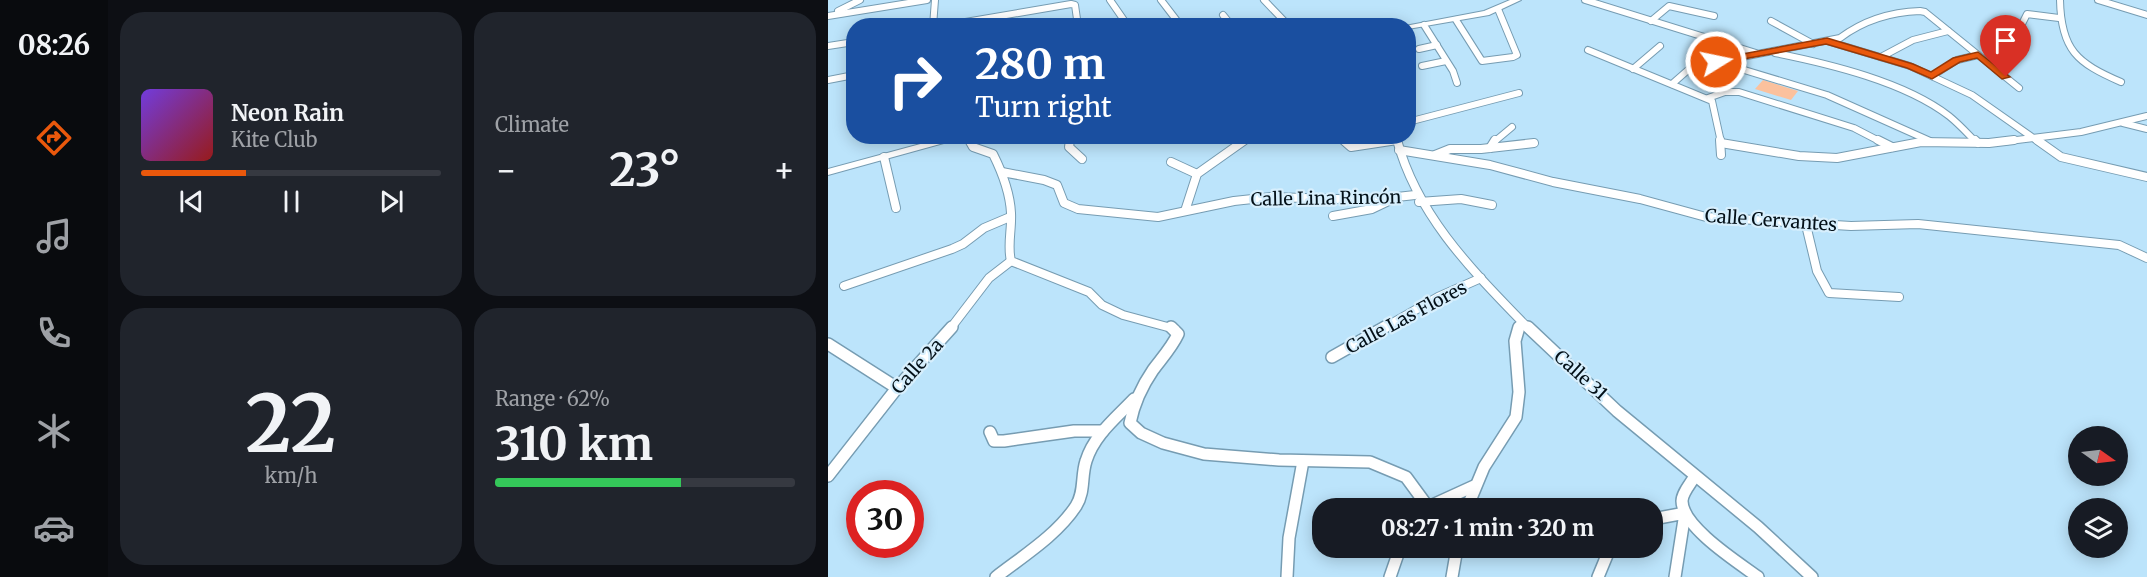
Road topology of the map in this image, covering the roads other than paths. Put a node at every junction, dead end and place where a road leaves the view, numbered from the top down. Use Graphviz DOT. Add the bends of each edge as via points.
graph roads {
  1 [pos="860,0"];
  2 [pos="927,0"];
  3 [pos="935,0"];
  4 [pos="1044,0"];
  5 [pos="1110,0"];
  6 [pos="1161,0"];
  7 [pos="1264,0"];
  8 [pos="1517,0"];
  9 [pos="1585,0"];
  10 [pos="2060,0"];
  11 [pos="2098,0"];
  12 [pos="1062,4"];
  13 [pos="828,6"];
  14 [pos="845,8"];
  15 [pos="1498,9"];
  16 [pos="1223,15"];
  17 [pos="2147,15"];
  18 [pos="828,16"];
  19 [pos="1714,16"];
  20 [pos="934,18"];
  21 [pos="986,18"];
  22 [pos="1077,18"];
  23 [pos="1122,18"];
  24 [pos="1175,18"];
  25 [pos="1225,18"];
  26 [pos="1281,18"];
  27 [pos="2059,18"];
  28 [pos="1456,20"];
  29 [pos="1651,21"];
  30 [pos="1771,21"];
  31 [pos="1424,25"];
  32 [pos="1416,26"];
  33 [pos="1948,31"];
  34 [pos="1827,41"];
  35 [pos="2013,42"];
  36 [pos="846,43"];
  37 [pos="1813,44"];
  38 [pos="1437,45"];
  39 [pos="828,46"];
  40 [pos="1660,46"];
  41 [pos="1419,49"];
  42 [pos="1588,50"];
  43 [pos="1768,52"];
  44 [pos="1758,54"];
  45 [pos="1978,55"];
  46 [pos="1881,57"];
  47 [pos="1446,61"];
  48 [pos="1716,62"];
  49 [pos="1422,66"];
  50 [pos="1633,69"];
  51 [pos="1932,76"];
  52 [pos="846,77"];
  53 [pos="828,80"];
  54 [pos="2121,82"];
  55 [pos="1457,83"];
  56 [pos="1672,84"];
  57 [pos="2019,88"];
  58 [pos="1519,93"];
  59 [pos="1708,98"];
  60 [pos="2147,116"];
  61 [pos="1416,120"];
  62 [pos="2121,122"];
  63 [pos="1512,127"];
  64 [pos="2147,129"];
  65 [pos="2035,137"];
  66 [pos="1534,142"];
  67 [pos="1932,142"];
  68 [pos="1721,143"];
  69 [pos="1978,143"];
  70 [pos="934,144"];
  71 [pos="971,144"];
  72 [pos="1070,144"];
  73 [pos="1240,144"];
  74 [pos="1346,144"];
  75 [pos="1380,144"];
  76 [pos="1399,144"];
  77 [pos="1403,144"];
  78 [pos="1892,147"];
  79 [pos="1490,148"];
  80 [pos="1433,155"];
  81 [pos="1721,155"];
  82 [pos="884,157"];
  83 [pos="1082,159"];
  84 [pos="1171,162"];
  85 [pos="828,171"];
  86 [pos="1002,172"];
  87 [pos="1197,174"];
  88 [pos="2147,177"];
  89 [pos="1393,199"];
  90 [pos="1417,199"];
  91 [pos="1492,205"];
  92 [pos="896,208"];
  93 [pos="1185,211"];
  94 [pos="1010,216"];
  95 [pos="1333,216"];
  96 [pos="1806,225"];
  97 [pos="2147,258"];
  98 [pos="1011,261"];
  99 [pos="1481,278"];
  100 [pos="844,286"];
  101 [pos="1899,297"];
  102 [pos="1521,322"];
  103 [pos="828,344"];
  104 [pos="1332,357"];
  105 [pos="897,388"];
  106 [pos="1136,397"];
  107 [pos="1103,431"];
  108 [pos="990,432"];
  109 [pos="1303,461"];
  110 [pos="828,476"];
  111 [pos="1695,476"];
  112 [pos="1474,486"];
  113 [pos="1420,498"];
  114 [pos="1448,498"];
  115 [pos="1470,498"];
  116 [pos="1684,513"];
  117 [pos="1663,517"];
  118 [pos="1397,558"];
  119 [pos="1455,558"];
  120 [pos="1606,558"];
  121 [pos="996,577"];
  122 [pos="1287,577"];
  123 [pos="1390,577"];
  124 [pos="1452,577"];
  125 [pos="1598,577"];
  126 [pos="1675,577"];
  127 [pos="1758,577"];
  128 [pos="1812,577"];
  1 -- 14 [label="street"];
  2 -- 18 [label="street"];
  3 -- 20 [label="street"];
  4 -- 12 [label="street"];
  5 -- 23 [label="street"];
  6 -- 24 [label="street"];
  7 -- 26 [label="street"];
  8 -- 15 [label="main road"];
  9 -- 29 [label="street"];
  10 -- 27 [label="street"];
  11 -- 17 [label="street"];
  12 -- 21 [label="street"];
  12 -- 22 [label="street" via="1075,5"];
  13 -- 14 [label="street"];
  14 -- 18 [label="street"];
  15 -- 28 [label="main road"];
  15 -- 28 [label="street" via="1516,55 1513,57 1482,62"];
  16 -- 25 [label="street"];
  19 -- 29 [label="street" via="1670,6"];
  27 -- 35 [label="street" via="2027,14"];
  27 -- 54 [label="street" via="2078,61"];
  28 -- 31 [label="main road"];
  29 -- 44 [label="street"];
  30 -- 37 [label="street"];
  31 -- 32 [label="main road"];
  31 -- 38 [label="street"];
  33 -- 34 [label="street" via="1925,12 1914,11 1875,19"];
  33 -- 45 [label="street"];
  33 -- 46 [label="street" via="1913,40"];
  34 -- 37 [label="street"];
  34 -- 46 [label="street"];
  36 -- 39 [label="street"];
  37 -- 43 [label="street"];
  38 -- 41 [label="street"];
  38 -- 47 [label="street"];
  40 -- 50 [label="street"];
  42 -- 50 [label="street"];
  43 -- 44 [label="street"];
  43 -- 69 [label="street" via="1858,75 1905,92 1947,114"];
  44 -- 48 [label="street"];
  45 -- 51 [label="street" via="1957,60"];
  45 -- 57 [label="street"];
  46 -- 51 [label="street"];
  47 -- 49 [label="street"];
  47 -- 55 [label="street"];
  48 -- 56 [label="street" via="1688,70"];
  48 -- 67 [label="street" via="1853,104"];
  50 -- 56 [label="street"];
  51 -- 65 [label="street" via="1972,95"];
  52 -- 53 [label="street"];
  56 -- 59 [label="street"];
  58 -- 61 [label="street"];
  59 -- 68 [label="street" via="1712,101"];
  59 -- 78 [label="street" via="1739,92 1854,128"];
  60 -- 62 [label="street"];
  62 -- 64 [label="street"];
  62 -- 65 [label="street"];
  63 -- 79 [label="street"];
  65 -- 69 [label="street"];
  65 -- 88 [label="street" via="2068,160"];
  66 -- 79 [label="street"];
  67 -- 69 [label="street"];
  67 -- 78 [label="street"];
  68 -- 78 [label="street" via="1837,158"];
  68 -- 81 [label="street"];
  70 -- 82 [label="main road"];
  71 -- 86 [label="street" via="993,154"];
  72 -- 83 [label="street"];
  73 -- 87 [label="street"];
  74 -- 75 [label="street, Calle Cervantes"];
  76 -- 90 [label="street, Calle 31"];
  77 -- 80 [label="street, Calle Cervantes"];
  79 -- 80 [label="street" via="1450,149"];
  80 -- 96 [label="street, Calle Cervantes" via="1706,217"];
  82 -- 85 [label="main road"];
  82 -- 92 [label="street"];
  84 -- 87 [label="street"];
  86 -- 93 [label="street, Calle Lina Rincón" via="1056,185 1064,203 1078,209 1158,217"];
  86 -- 94 [label="street"];
  87 -- 93 [label="street"];
  89 -- 90 [label="street, Calle Lina Rincón"];
  89 -- 93 [label="street, Calle Lina Rincón" via="1271,197"];
  89 -- 95 [label="street" via="1371,210"];
  90 -- 91 [label="street, Calle Lina Rincón"];
  90 -- 99 [label="street, Calle 31"];
  94 -- 98 [label="street"];
  94 -- 100 [label="street" via="952,249"];
  96 -- 97 [label="street, Calle Cervantes" via="1918,224 2119,246"];
  96 -- 101 [label="street" via="1817,271 1829,293"];
  98 -- 105 [label="street, Calle 2a" via="988,278 953,326"];
  98 -- 106 [label="street" via="1089,292 1102,305 1123,315 1174,328 1178,334 1174,343"];
  99 -- 102 [label="street, Calle 31"];
  99 -- 104 [label="street, Calle Las Flores" via="1438,297"];
  102 -- 111 [label="street, Calle 31"];
  102 -- 112 [label="street" via="1515,341 1519,392 1516,417"];
  103 -- 105 [label="street"];
  105 -- 110 [label="street, Calle 2a"];
  106 -- 107 [label="street"];
  106 -- 109 [label="street" via="1130,423 1162,443 1204,453"];
  107 -- 108 [label="street" via="1004,441 994,441"];
  107 -- 121 [label="street" via="1086,459 1081,497 1071,511"];
  109 -- 113 [label="street" via="1370,462 1406,477"];
  109 -- 122 [label="street" via="1289,538"];
  111 -- 116 [label="street" via="1682,500"];
  111 -- 128 [label="street, Calle 31"];
  112 -- 114 [label="street"];
  112 -- 115 [label="street"];
  116 -- 117 [label="street"];
  116 -- 126 [label="street"];
  116 -- 127 [label="street" via="1695,527"];
  118 -- 123 [label="street"];
  119 -- 124 [label="street"];
  120 -- 125 [label="street"];
}
